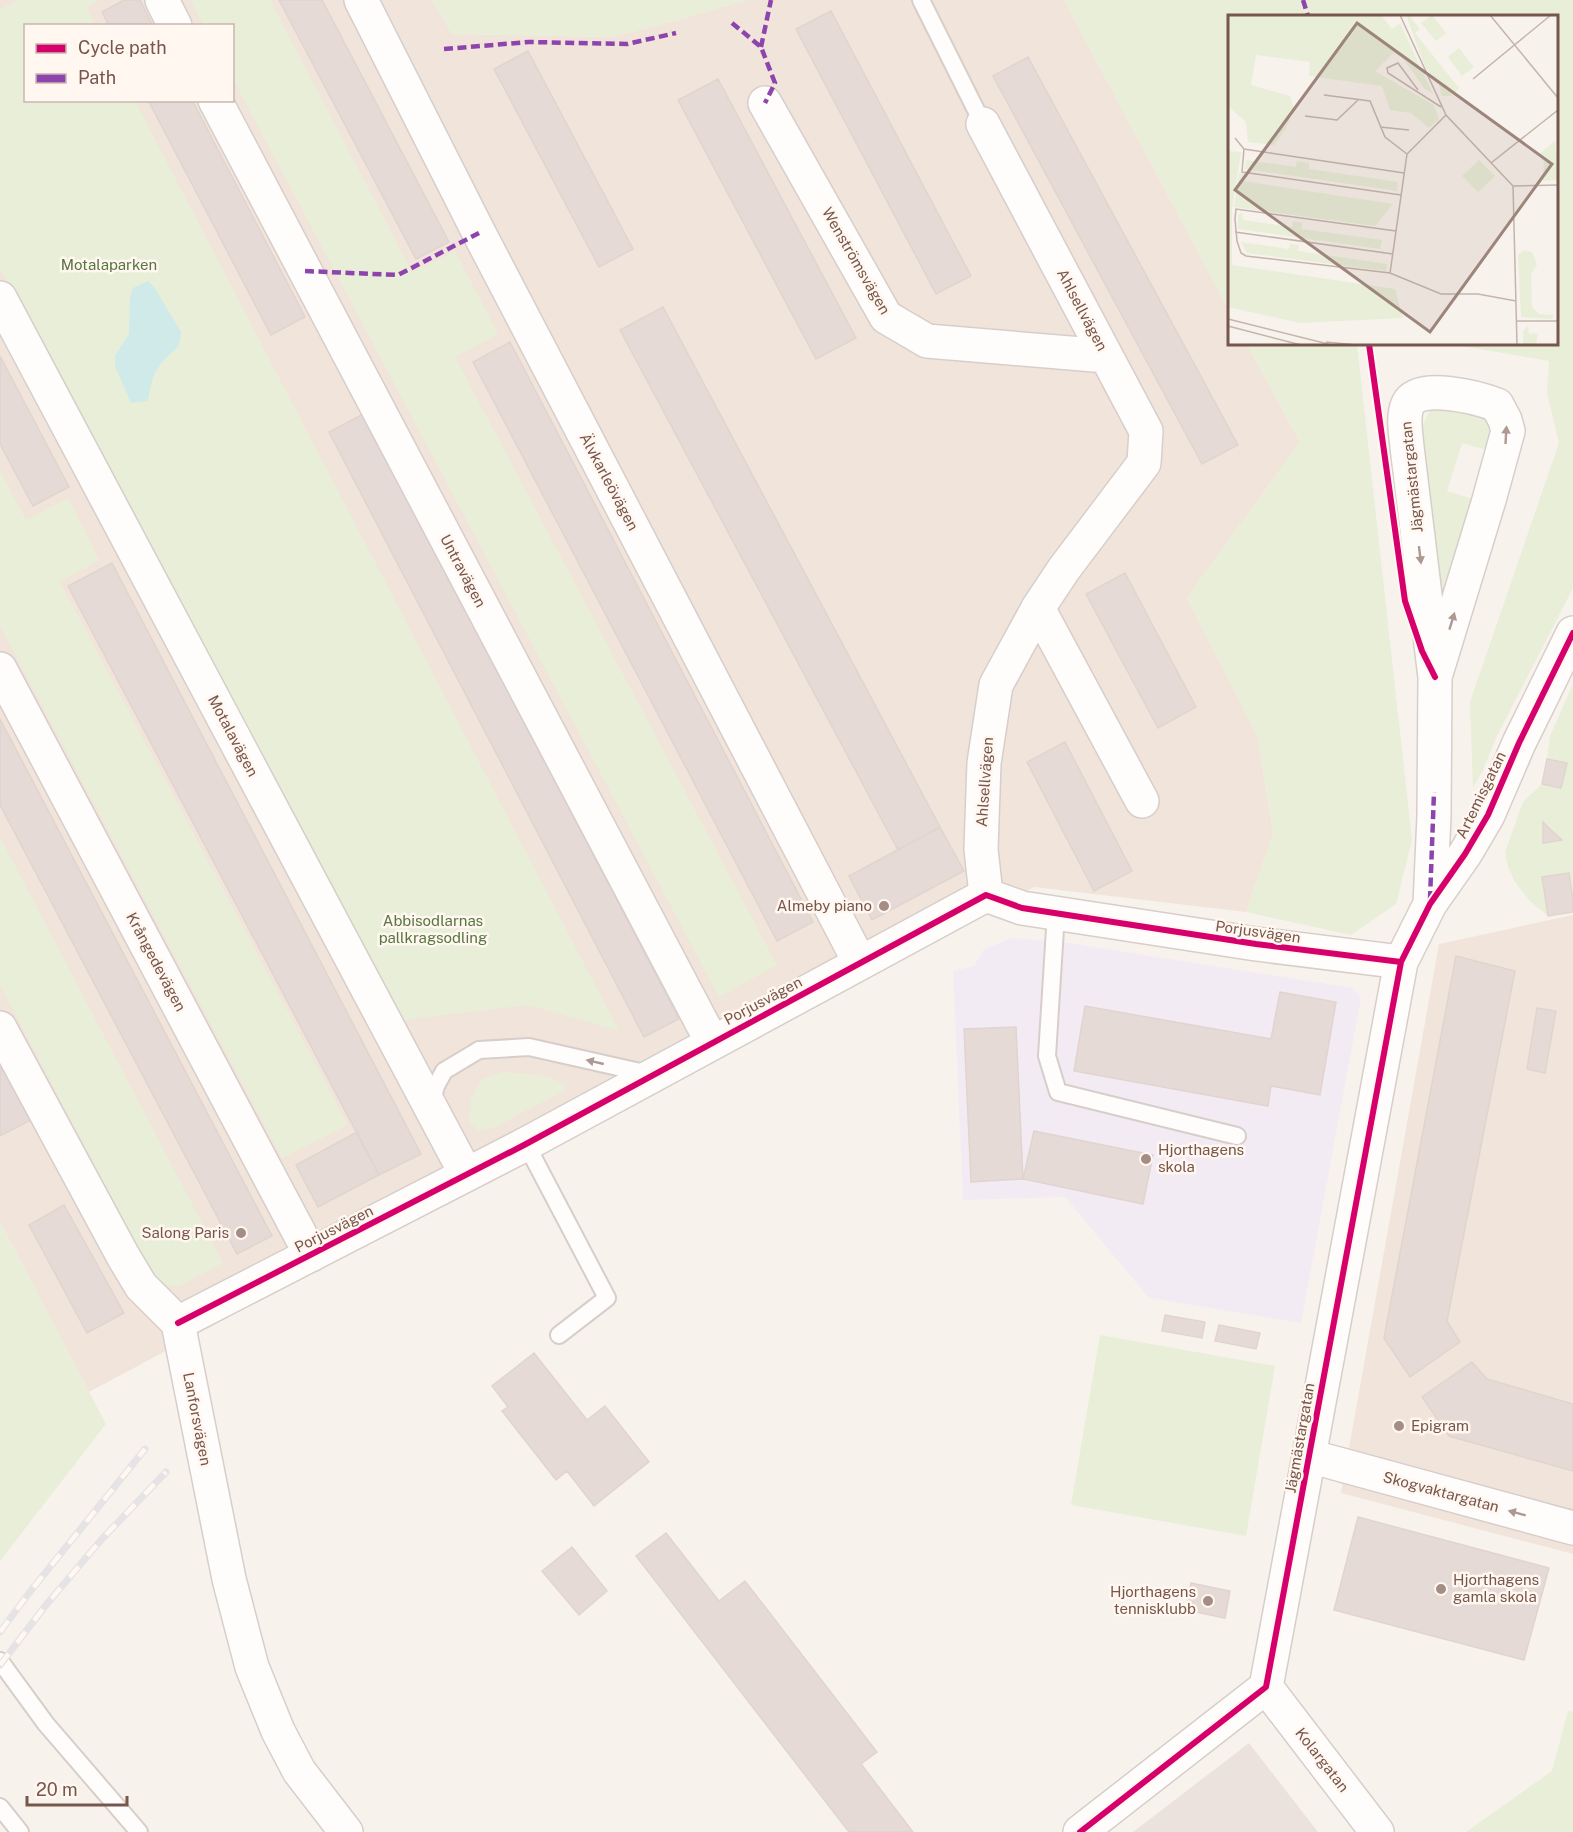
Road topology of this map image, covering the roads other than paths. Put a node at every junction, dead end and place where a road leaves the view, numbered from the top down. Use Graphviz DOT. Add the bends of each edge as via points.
graph roads {
  1 [pos="162,0"];
  2 [pos="361,0"];
  3 [pos="921,0"];
  4 [pos="175,24"];
  5 [pos="216,102"];
  6 [pos="765,103"];
  7 [pos="983,124"];
  8 [pos="0,297"];
  9 [pos="1106,356"];
  10 [pos="1038,608"];
  11 [pos="1573,633"];
  12 [pos="0,669"];
  13 [pos="1435,677"];
  14 [pos="1142,801"];
  15 [pos="986,895"];
  16 [pos="1430,904"];
  17 [pos="1056,913"];
  18 [pos="1401,962"];
  19 [pos="860,963"];
  20 [pos="0,1028"];
  21 [pos="712,1042"];
  22 [pos="653,1075"];
  23 [pos="430,1108"];
  24 [pos="1237,1136"];
  25 [pos="526,1144"];
  26 [pos="466,1174"];
  27 [pos="311,1255"];
  28 [pos="178,1323"];
  29 [pos="559,1335"];
  30 [pos="1309,1456"];
  31 [pos="1573,1528"];
  32 [pos="0,1661"];
  33 [pos="1266,1687"];
  34 [pos="0,1807"];
  35 [pos="20,1832"];
  36 [pos="139,1832"];
  37 [pos="346,1832"];
  38 [pos="1080,1832"];
  39 [pos="1377,1832"];
  1 -- 4 [label="street"];
  2 -- 19 [label="street, Älvkarleövägen"];
  3 -- 7 [label="lane, Ahlsellvägen"];
  5 -- 21 [label="street, Untravägen"];
  6 -- 9 [label="street, Wenströmsvägen" via="886,317 927,341"];
  7 -- 9 [label="street, Ahlsellvägen"];
  8 -- 23 [label="street, Motalavägen"];
  9 -- 10 [label="street, Ahlsellvägen" via="1146,431 1144,463"];
  10 -- 14 [label="street"];
  10 -- 15 [label="street, Ahlsellvägen" via="996,685 984,763 981,849"];
  11 -- 16 [label="street, Artemisgatan" via="1488,815"];
  12 -- 27 [label="street, Krångedevägen"];
  13 -- 13 [label="street, Jägmästargatan, one-way" via="1508,431 1497,405 1482,399 1430,392 1408,403 1405,415"];
  13 -- 16 [label="street, Jägmästargatan"];
  15 -- 17 [label="street, Porjusvägen" via="1022,908"];
  15 -- 19 [label="street, Porjusvägen"];
  16 -- 18 [label="street, Artemisgatan"];
  17 -- 18 [label="street, Porjusvägen"];
  17 -- 24 [label="lane" via="1047,1056 1058,1092"];
  18 -- 30 [label="street, Jägmästargatan"];
  19 -- 21 [label="street, Porjusvägen"];
  20 -- 28 [label="street" via="123,1257 141,1286"];
  21 -- 22 [label="street, Porjusvägen"];
  22 -- 23 [label="lane, one-way" via="529,1047 479,1050 444,1071"];
  22 -- 25 [label="street, Porjusvägen"];
  23 -- 26 [label="street, Motalavägen"];
  25 -- 26 [label="street, Porjusvägen"];
  25 -- 29 [label="lane" via="607,1298"];
  26 -- 27 [label="street, Porjusvägen"];
  27 -- 28 [label="street, Porjusvägen"];
  28 -- 37 [label="street, Lanforsvägen" via="229,1579 252,1667 299,1771"];
  31 -- 30 [label="street, Skogvaktargatan, one-way"];
  30 -- 33 [label="street, Jägmästargatan"];
  32 -- 36 [label="lane" via="46,1724"];
  33 -- 38 [label="street"];
  33 -- 39 [label="street, Kolargatan"];
  34 -- 35 [label="lane"];
}
